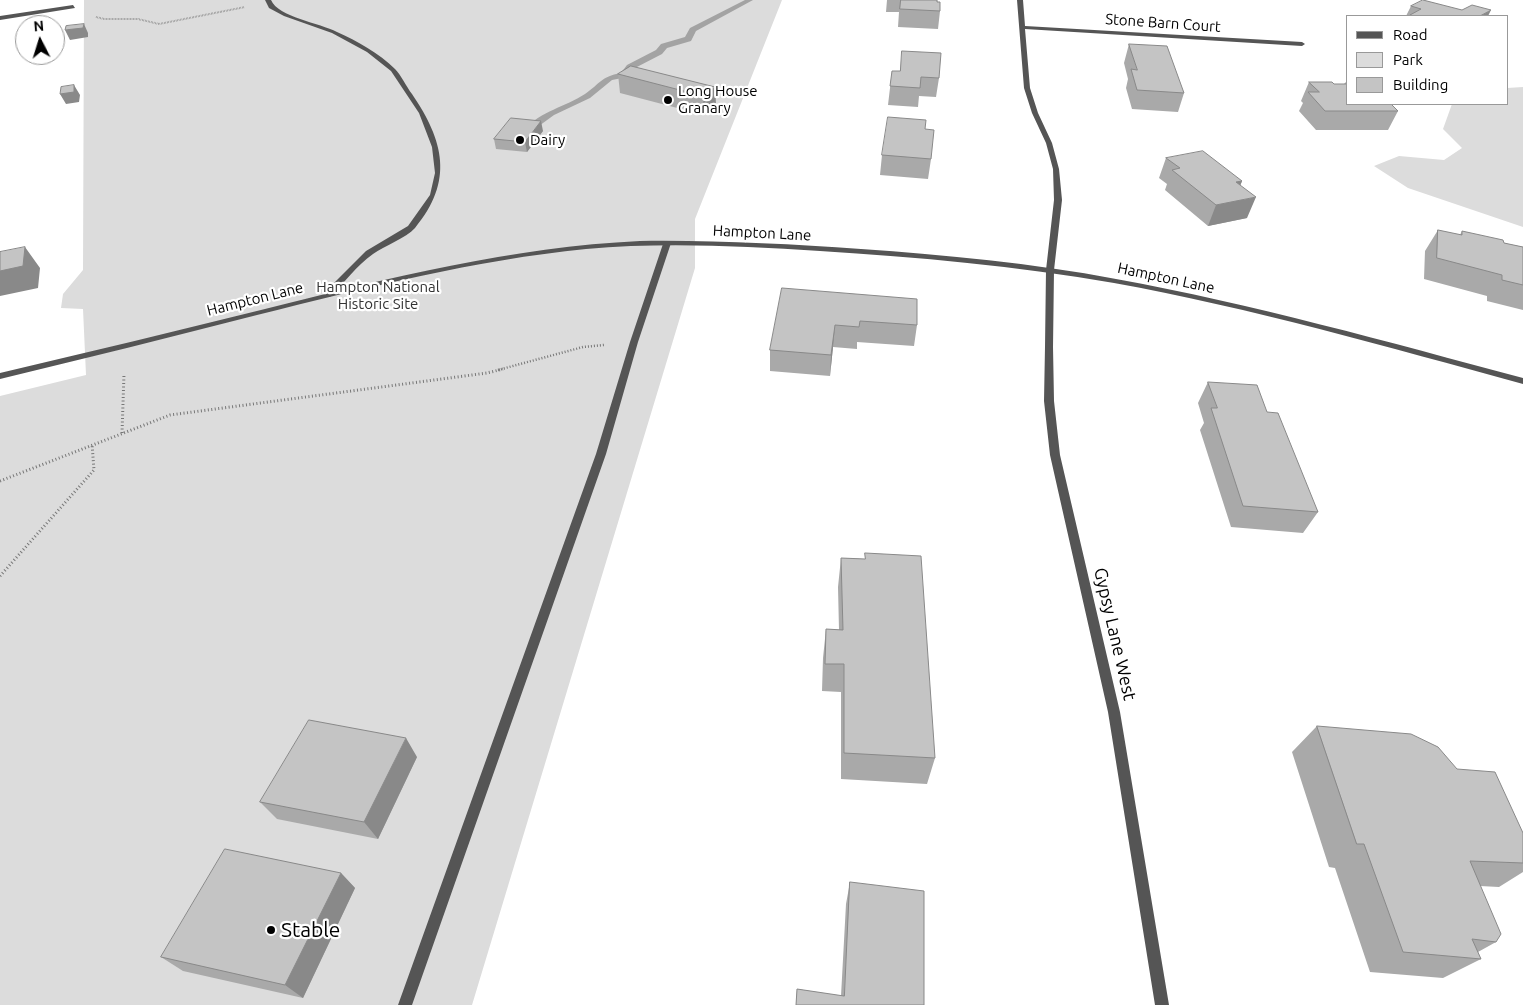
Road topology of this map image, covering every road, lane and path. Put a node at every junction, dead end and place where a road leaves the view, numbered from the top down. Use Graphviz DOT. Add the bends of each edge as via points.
graph roads {
  1 [pos="1020,0"];
  2 [pos="269,1"];
  3 [pos="74,7"];
  4 [pos="0,18"];
  5 [pos="1022,27"];
  6 [pos="1302,44"];
  7 [pos="667,243"];
  8 [pos="1050,270"];
  9 [pos="327,295"];
  10 [pos="634,342"];
  11 [pos="124,367"];
  12 [pos="0,376"];
  13 [pos="1523,381"];
  14 [pos="122,433"];
  15 [pos="92,444"];
  16 [pos="0,481"];
  17 [pos="0,576"];
  18 [pos="405,1005"];
  19 [pos="1162,1005"];
  1 -- 5 [label="street, Gypsy Lane West"];
  2 -- 3 [label="path" via="159,24 138,19 86,18 85,5"];
  2 -- 9 [label="street" via="271,7 286,15 334,32 369,51 394,70 422,113 435,147 438,173 433,195 411,228 369,253"];
  3 -- 4 [label="street"];
  5 -- 6 [label="street, Stone Barn Court"];
  5 -- 8 [label="street, Gypsy Lane West" via="1027,88 1056,169 1058,200"];
  7 -- 8 [label="street, Hampton Lane" via="836,250"];
  7 -- 9 [label="street, Hampton Lane" via="590,246 516,256"];
  7 -- 10 [label="street"];
  8 -- 13 [label="street, Hampton Lane" via="1237,308"];
  8 -- 19 [label="street, Gypsy Lane West" via="1049,401 1055,455 1114,712"];
  9 -- 12 [label="street, Hampton Lane"];
  10 -- 14 [label="path" via="583,347 487,372 170,415"];
  10 -- 18 [label="street" via="601,454"];
  11 -- 14 [label="path"];
  14 -- 15 [label="path"];
  15 -- 16 [label="path"];
  15 -- 17 [label="path" via="94,470"];
}
